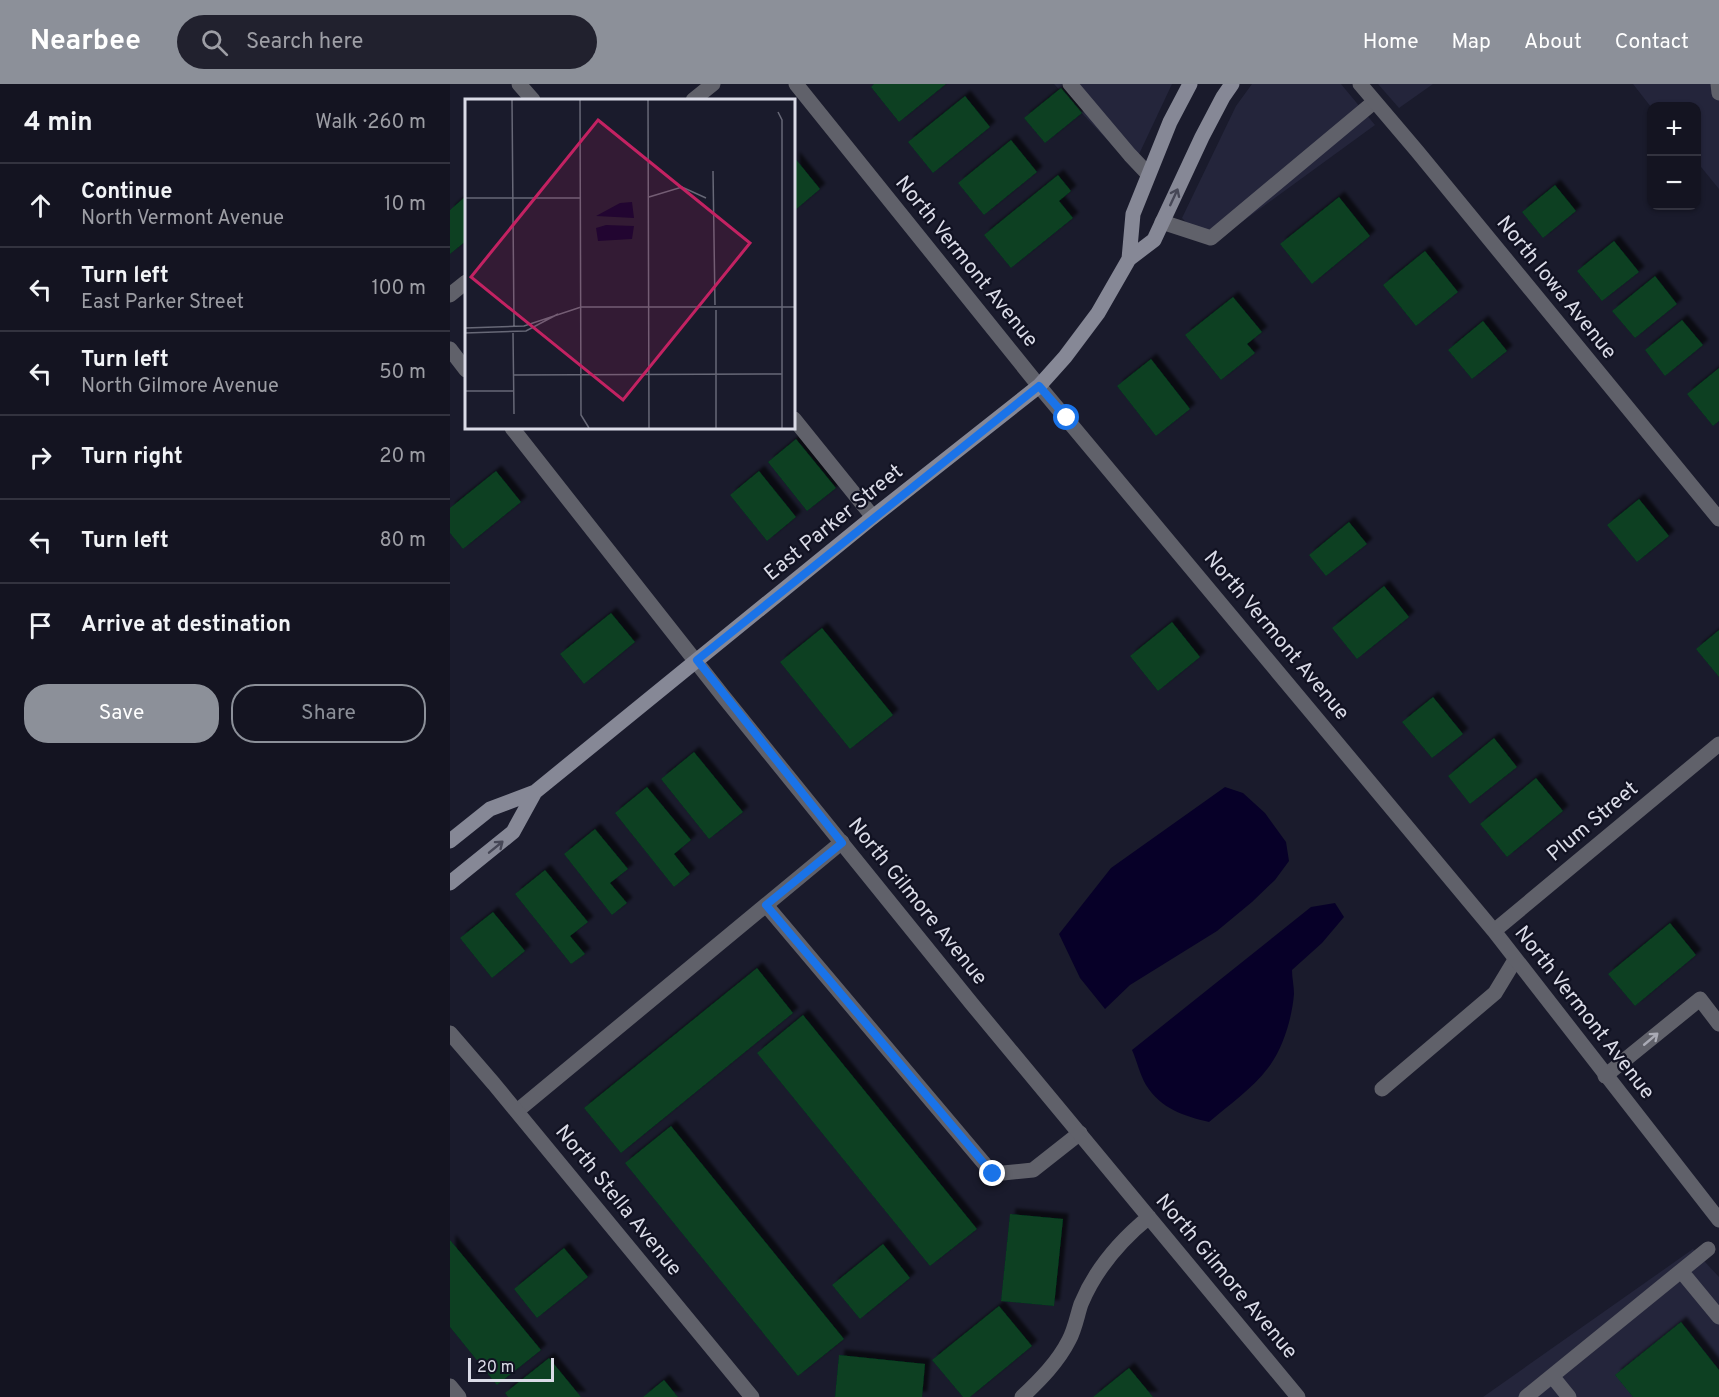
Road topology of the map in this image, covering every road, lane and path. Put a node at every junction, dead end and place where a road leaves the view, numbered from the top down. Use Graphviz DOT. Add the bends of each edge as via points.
graph roads {
  1 [pos="519,84"];
  2 [pos="713,84"];
  3 [pos="796,84"];
  4 [pos="1070,84"];
  5 [pos="1190,84"];
  6 [pos="1232,84"];
  7 [pos="1359,84"];
  8 [pos="1718,84"];
  9 [pos="1719,93"];
  10 [pos="532,99"];
  11 [pos="694,99"];
  12 [pos="1374,102"];
  13 [pos="1148,174"];
  14 [pos="1162,222"];
  15 [pos="1129,259"];
  16 [pos="465,283"];
  17 [pos="450,295"];
  18 [pos="450,349"];
  19 [pos="465,369"];
  20 [pos="1039,386"];
  21 [pos="795,420"];
  22 [pos="513,429"];
  23 [pos="873,517"];
  24 [pos="1719,519"];
  25 [pos="697,660"];
  26 [pos="1719,744"];
  27 [pos="535,792"];
  28 [pos="450,841"];
  29 [pos="842,843"];
  30 [pos="450,884"];
  31 [pos="766,905"];
  32 [pos="1494,931"];
  33 [pos="1515,960"];
  34 [pos="1719,1024"];
  35 [pos="450,1034"];
  36 [pos="1605,1076"];
  37 [pos="1382,1089"];
  38 [pos="517,1111"];
  39 [pos="1080,1133"];
  40 [pos="1149,1217"];
  41 [pos="1719,1220"];
  42 [pos="1708,1249"];
  43 [pos="1681,1271"];
  44 [pos="1719,1317"];
  45 [pos="1552,1376"];
  46 [pos="450,1386"];
  47 [pos="459,1397"];
  48 [pos="752,1397"];
  49 [pos="1022,1397"];
  50 [pos="1298,1397"];
  51 [pos="1526,1397"];
  52 [pos="1569,1397"];
  1 -- 10 [label="street"];
  2 -- 11 [label="street"];
  3 -- 20 [label="street, North Vermont Avenue"];
  4 -- 13 [label="street"];
  5 -- 13 [label="street, East Parker Street"];
  14 -- 6 [label="street, East Parker Street, one-way"];
  7 -- 12 [label="street, North Iowa Avenue"];
  8 -- 9 [label="street"];
  12 -- 14 [label="street" via="1211,238"];
  12 -- 24 [label="street, North Iowa Avenue"];
  13 -- 15 [label="street, East Parker Street" via="1132,214"];
  14 -- 15 [label="street, East Parker Street" via="1154,240"];
  15 -- 20 [label="street, East Parker Street" via="1098,313"];
  16 -- 17 [label="street"];
  18 -- 19 [label="street"];
  20 -- 23 [label="street, East Parker Street"];
  20 -- 32 [label="street, North Vermont Avenue"];
  21 -- 23 [label="street"];
  22 -- 25 [label="street, North Gilmore Avenue"];
  23 -- 25 [label="street, East Parker Street"];
  25 -- 27 [label="street, East Parker Street"];
  25 -- 29 [label="street, North Gilmore Avenue"];
  26 -- 32 [label="street, Plum Street"];
  27 -- 28 [label="street, East Parker Street" via="490,809"];
  30 -- 27 [label="street, East Parker Street, one-way" via="513,832"];
  29 -- 31 [label="street"];
  29 -- 39 [label="street, North Gilmore Avenue"];
  31 -- 38 [label="street"];
  31 -- 39 [label="street" via="993,1174 1033,1170"];
  32 -- 33 [label="street, North Vermont Avenue"];
  33 -- 36 [label="street, North Vermont Avenue"];
  33 -- 37 [label="street" via="1495,993"];
  36 -- 34 [label="street, one-way" via="1700,999"];
  35 -- 38 [label="street, North Stella Avenue"];
  36 -- 41 [label="street, North Vermont Avenue"];
  38 -- 48 [label="street, North Stella Avenue"];
  39 -- 40 [label="street, North Gilmore Avenue"];
  40 -- 49 [label="street" via="1126,1236 1104,1264 1082,1303 1070,1339 1050,1370"];
  40 -- 50 [label="street, North Gilmore Avenue"];
  42 -- 43 [label="street"];
  43 -- 44 [label="street"];
  43 -- 45 [label="street"];
  45 -- 51 [label="street"];
  45 -- 52 [label="street"];
  46 -- 47 [label="street"];
}
